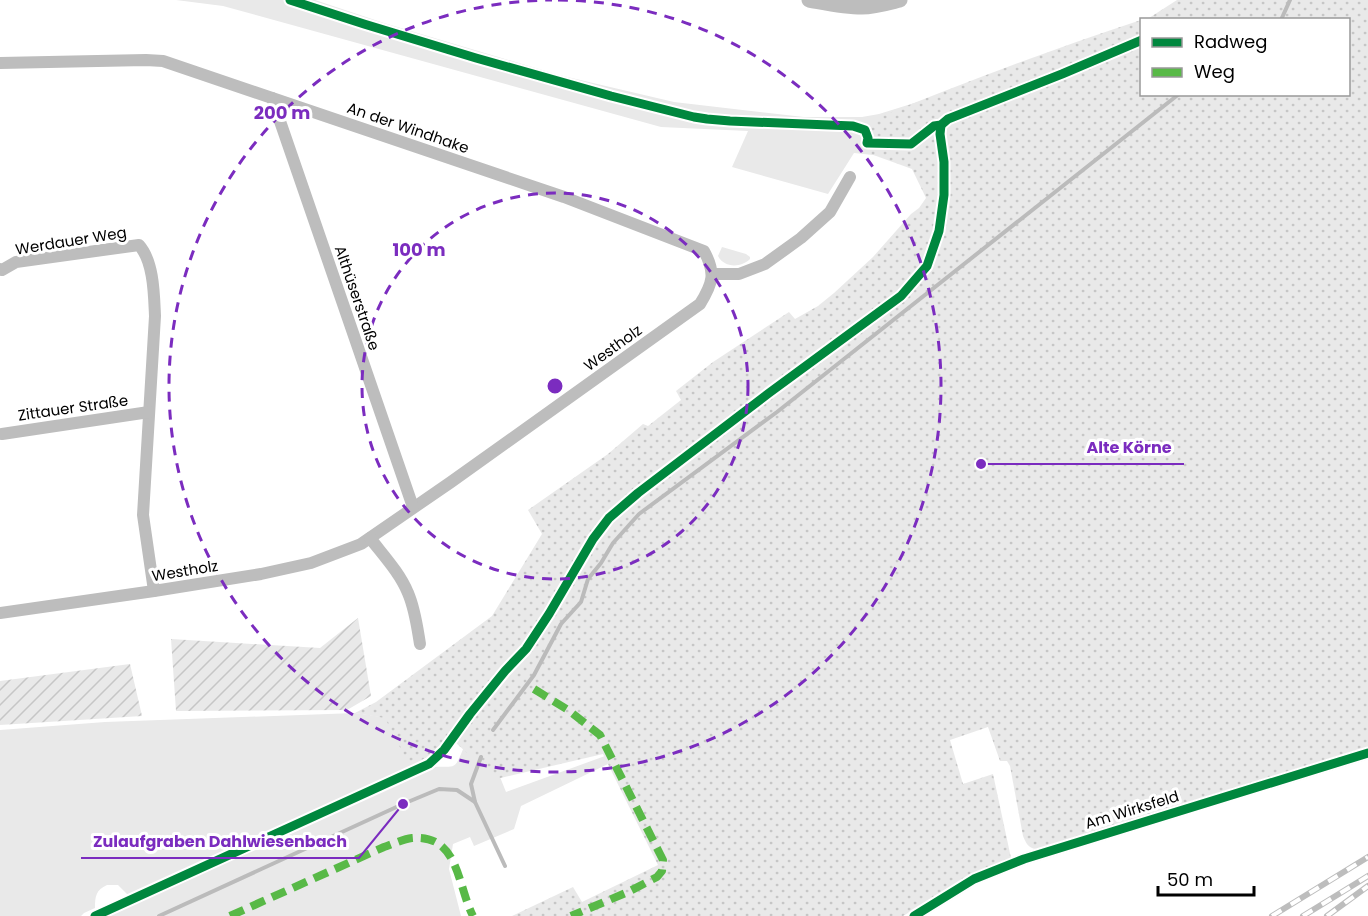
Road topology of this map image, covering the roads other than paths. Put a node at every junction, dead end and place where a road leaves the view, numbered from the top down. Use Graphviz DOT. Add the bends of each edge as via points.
graph roads {
  1 [pos="809,0"];
  2 [pos="900,0"];
  3 [pos="0,63"];
  4 [pos="272,98"];
  5 [pos="850,177"];
  6 [pos="144,251"];
  7 [pos="0,269"];
  8 [pos="713,274"];
  9 [pos="149,412"];
  10 [pos="2,434"];
  11 [pos="413,507"];
  12 [pos="370,538"];
  13 [pos="154,591"];
  14 [pos="0,613"];
  15 [pos="420,644"];
  16 [pos="1368,753"];
  17 [pos="914,916"];
  1 -- 2 [label="street" via="862,7"];
  3 -- 4 [label="street, An der Windhake" via="163,61"];
  4 -- 8 [label="street, An der Windhake" via="564,197 704,251"];
  4 -- 11 [label="street, Althüserstraße"];
  5 -- 8 [label="street" via="830,212 765,264 739,274"];
  6 -- 7 [label="street, Werdauer Weg" via="139,245 103,249 16,262"];
  6 -- 9 [label="street, Zittauer Straße" via="154,291 155,316"];
  8 -- 11 [label="street, Westholz" via="700,304"];
  9 -- 10 [label="street, Zittauer Straße"];
  9 -- 13 [label="street, Zittauer Straße" via="143,515"];
  11 -- 12 [label="street, Westholz"];
  12 -- 13 [label="street, Westholz" via="311,563"];
  12 -- 15 [label="street" via="408,591"];
  13 -- 14 [label="street, Westholz"];
  16 -- 17 [label="street, Am Wirksfeld" via="1024,859 974,879"];
}
